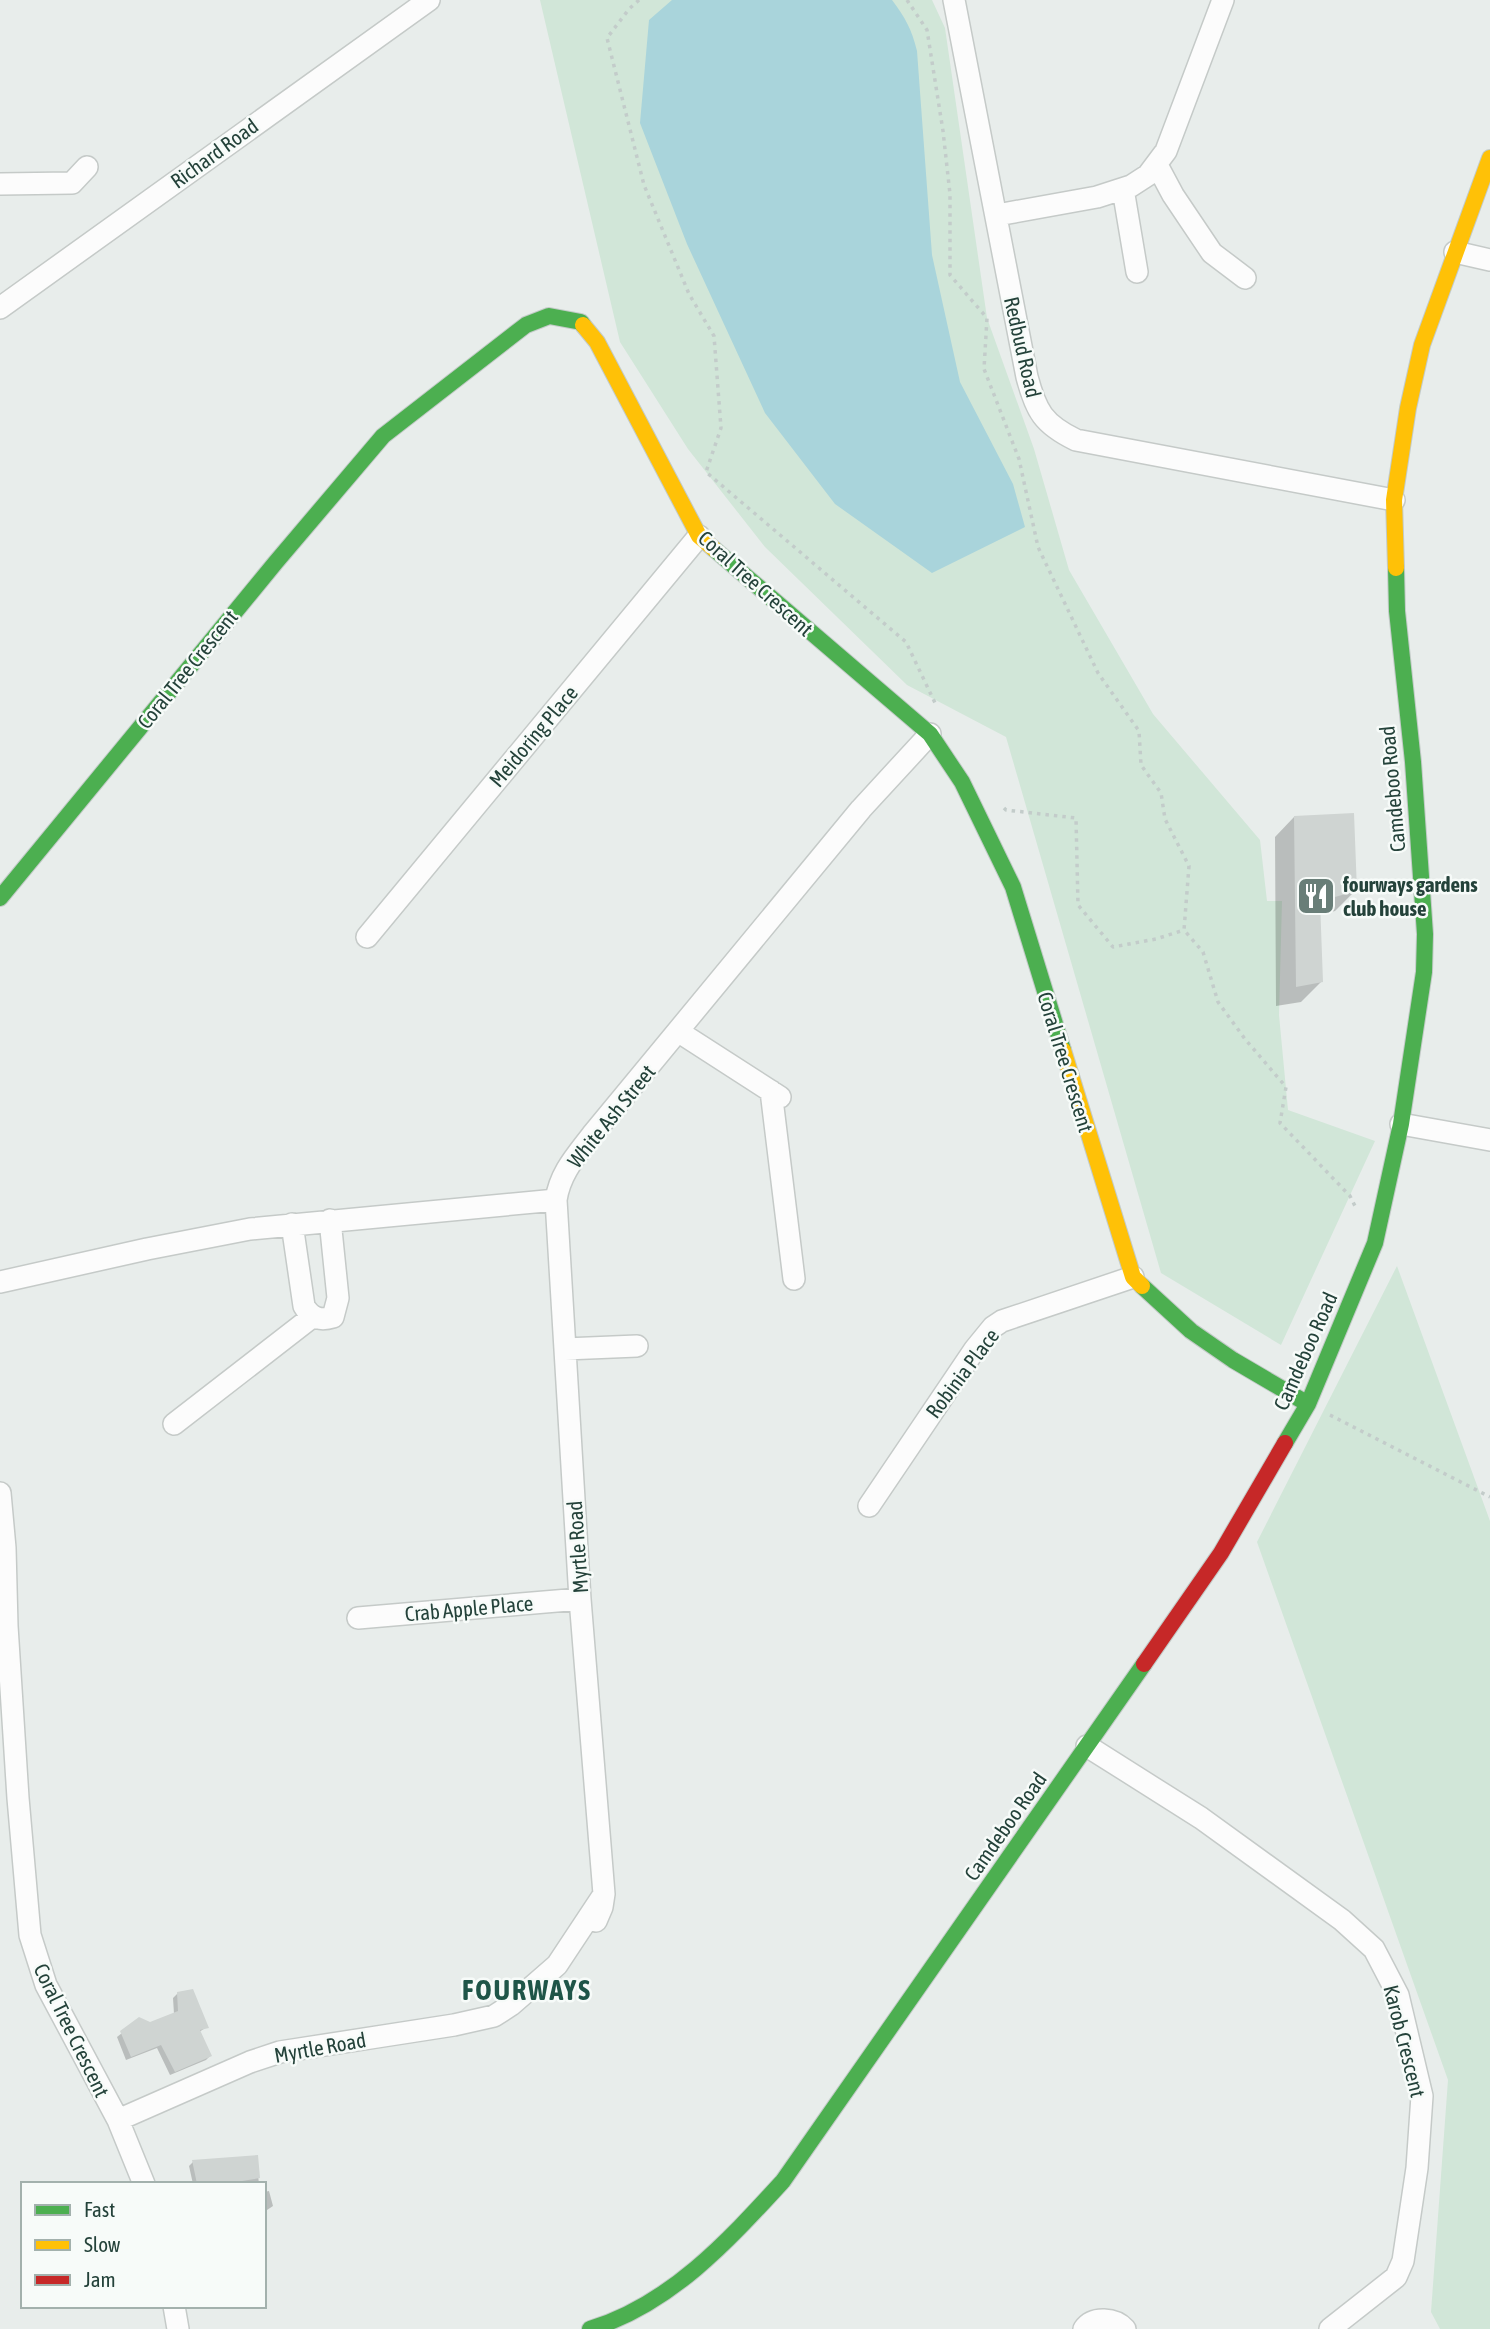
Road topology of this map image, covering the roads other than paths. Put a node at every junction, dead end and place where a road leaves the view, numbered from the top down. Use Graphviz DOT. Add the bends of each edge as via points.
graph roads {
  1 [pos="429,0"];
  2 [pos="954,0"];
  3 [pos="1223,0"];
  4 [pos="1490,158"];
  5 [pos="1157,164"];
  6 [pos="87,167"];
  7 [pos="0,184"];
  8 [pos="1123,189"];
  9 [pos="997,215"];
  10 [pos="1455,252"];
  11 [pos="1490,260"];
  12 [pos="1137,272"];
  13 [pos="1245,278"];
  14 [pos="0,308"];
  15 [pos="1394,500"];
  16 [pos="699,536"];
  17 [pos="930,734"];
  18 [pos="0,898"];
  19 [pos="367,937"];
  20 [pos="679,1032"];
  21 [pos="1401,1124"];
  22 [pos="1490,1140"];
  23 [pos="556,1200"];
  24 [pos="330,1220"];
  25 [pos="292,1224"];
  26 [pos="1133,1278"];
  27 [pos="794,1279"];
  28 [pos="0,1282"];
  29 [pos="312,1317"];
  30 [pos="637,1346"];
  31 [pos="565,1349"];
  32 [pos="1308,1404"];
  33 [pos="174,1424"];
  34 [pos="0,1493"];
  35 [pos="869,1506"];
  36 [pos="580,1600"];
  37 [pos="358,1618"];
  38 [pos="1087,1746"];
  39 [pos="118,2120"];
  40 [pos="143,2182"];
  41 [pos="174,2308"];
  42 [pos="178,2329"];
  43 [pos="590,2329"];
  44 [pos="1084,2329"];
  45 [pos="1125,2329"];
  46 [pos="1330,2329"];
  1 -- 14 [label="street, Richard Road"];
  2 -- 9 [label="street, Redbud Road"];
  3 -- 5 [label="street"];
  4 -- 10 [label="street, Camdeboo Road"];
  5 -- 8 [label="street" via="1148,175"];
  5 -- 13 [label="street" via="1206,246"];
  6 -- 7 [label="street" via="72,183"];
  8 -- 9 [label="street"];
  8 -- 12 [label="street"];
  9 -- 15 [label="street, Redbud Road" via="1030,388 1041,416 1057,431 1076,440"];
  10 -- 11 [label="street"];
  10 -- 15 [label="street, Camdeboo Road" via="1422,345"];
  15 -- 21 [label="street, Camdeboo Road" via="1397,611 1425,934 1424,972"];
  16 -- 17 [label="street, Coral Tree Crescent"];
  16 -- 18 [label="street, Coral Tree Crescent" via="597,342 581,322 549,316 526,325 383,436"];
  16 -- 19 [label="street, Meidoring Place"];
  17 -- 20 [label="street, White Ash Street" via="861,809"];
  17 -- 26 [label="street, Coral Tree Crescent" via="962,782 1013,887"];
  20 -- 23 [label="street, White Ash Street" via="569,1164"];
  20 -- 27 [label="street" via="777,1096"];
  21 -- 22 [label="street"];
  21 -- 32 [label="street, Camdeboo Road" via="1375,1243"];
  23 -- 24 [label="street"];
  23 -- 31 [label="street, Myrtle Road"];
  24 -- 25 [label="street"];
  24 -- 29 [label="street" via="337,1306 333,1317"];
  25 -- 28 [label="street" via="147,1249"];
  25 -- 29 [label="street" via="304,1306"];
  26 -- 32 [label="street" via="1191,1331"];
  26 -- 35 [label="street, Robinia Place" via="1017,1314 993,1326"];
  29 -- 33 [label="street"];
  30 -- 31 [label="street"];
  31 -- 36 [label="street, Myrtle Road"];
  32 -- 38 [label="street, Camdeboo Road" via="1221,1553"];
  34 -- 39 [label="street, Coral Tree Crescent" via="30,1935 46,1984"];
  36 -- 37 [label="street, Crab Apple Place"];
  36 -- 39 [label="street, Myrtle Road" via="604,1894 557,1965 494,2016 280,2052"];
  38 -- 43 [label="street, Camdeboo Road" via="783,2181 721,2249 685,2279 655,2299"];
  38 -- 46 [label="street, Karob Crescent" via="1200,1818 1342,1920 1374,1949 1398,1995 1422,2096 1403,2262 1396,2277"];
  39 -- 40 [label="street, Coral Tree Crescent"];
  41 -- 42 [label="street"];
  44 -- 45 [label="street" via="1096,2320 1109,2320"];
}
